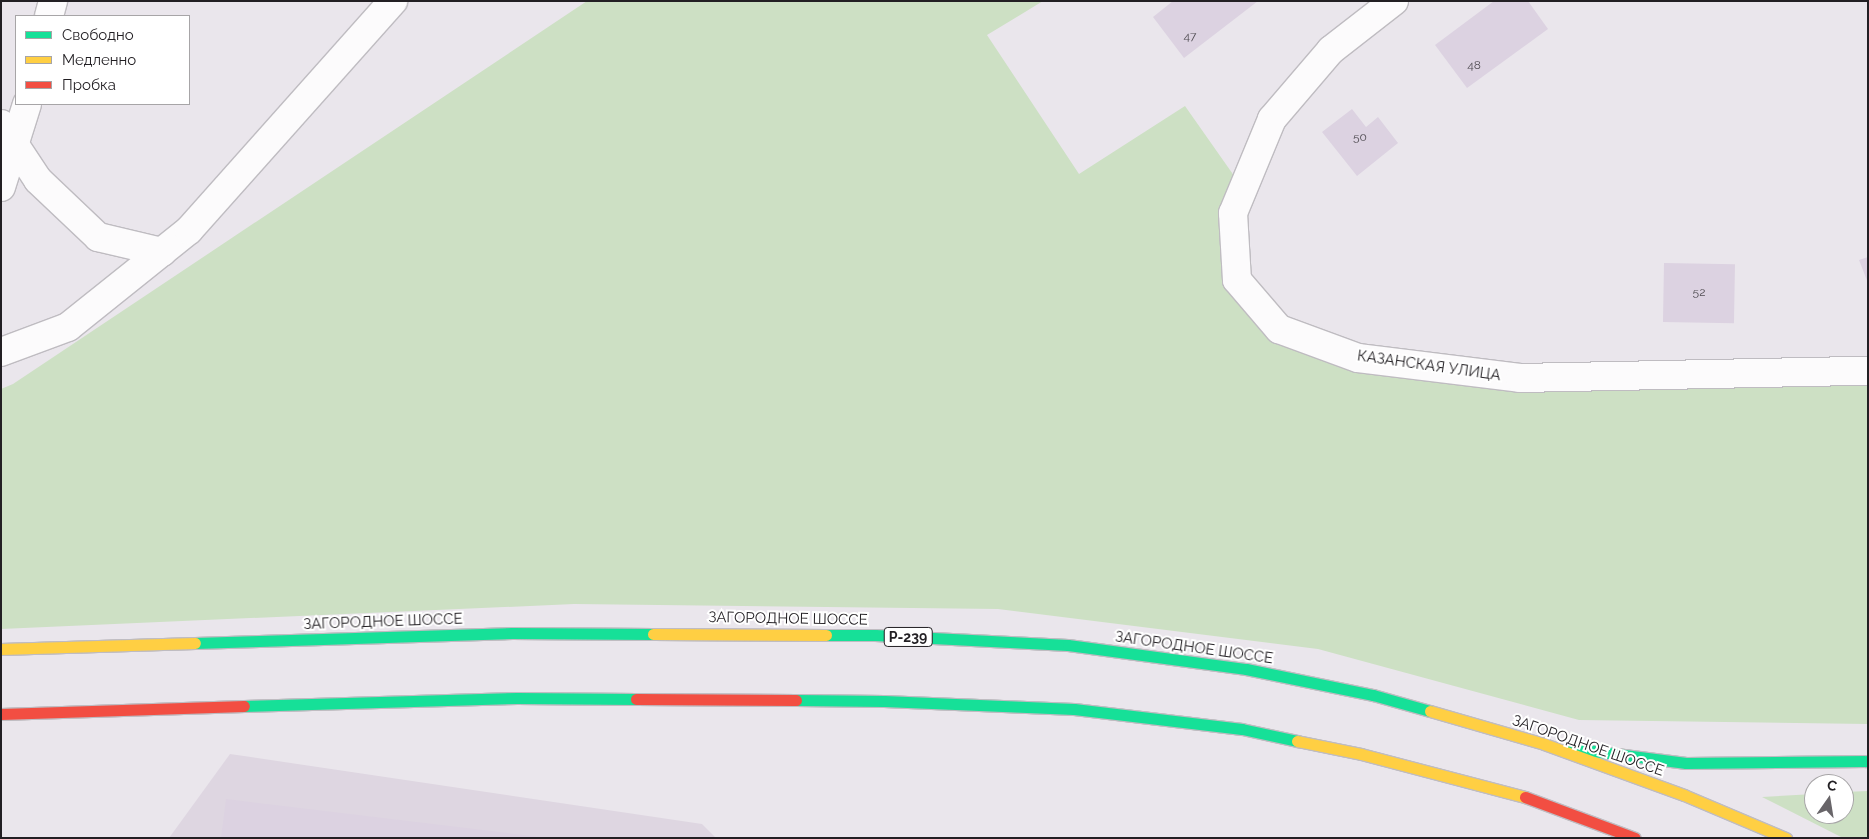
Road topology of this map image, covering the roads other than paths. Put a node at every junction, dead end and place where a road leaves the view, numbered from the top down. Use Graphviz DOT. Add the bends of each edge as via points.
graph roads {
  1 [pos="53,1"];
  2 [pos="392,1"];
  3 [pos="1394,1"];
  4 [pos="49,15"];
  5 [pos="26,105"];
  6 [pos="8,135"];
  7 [pos="1,187"];
  8 [pos="162,252"];
  9 [pos="1,352"];
  10 [pos="1868,371"];
  11 [pos="1,649"];
  12 [pos="1,714"];
  13 [pos="1544,744"];
  14 [pos="1868,761"];
  15 [pos="1635,838"];
  16 [pos="1786,838"];
  1 -- 4 [label="street"];
  2 -- 8 [label="street" via="190,230"];
  3 -- 10 [label="street, КАЗАНСКАЯ УЛИЦА" via="1331,50 1272,118 1233,213 1237,280 1279,329 1358,358 1520,378"];
  5 -- 6 [label="street"];
  6 -- 7 [label="street"];
  6 -- 8 [label="street" via="38,180 98,237"];
  8 -- 9 [label="street" via="68,327"];
  11 -- 13 [label="main road, ЗАГОРОДНОЕ ШОССЕ / Р-239" via="512,634 875,635 1068,645 1246,669 1374,695"];
  12 -- 15 [label="main road" via="517,698 875,701 1074,709 1242,728 1361,754 1525,797"];
  13 -- 14 [label="main road" via="1686,764"];
  13 -- 16 [label="main road, ЗАГОРОДНОЕ ШОССЕ / Р-239" via="1684,795"];
}
